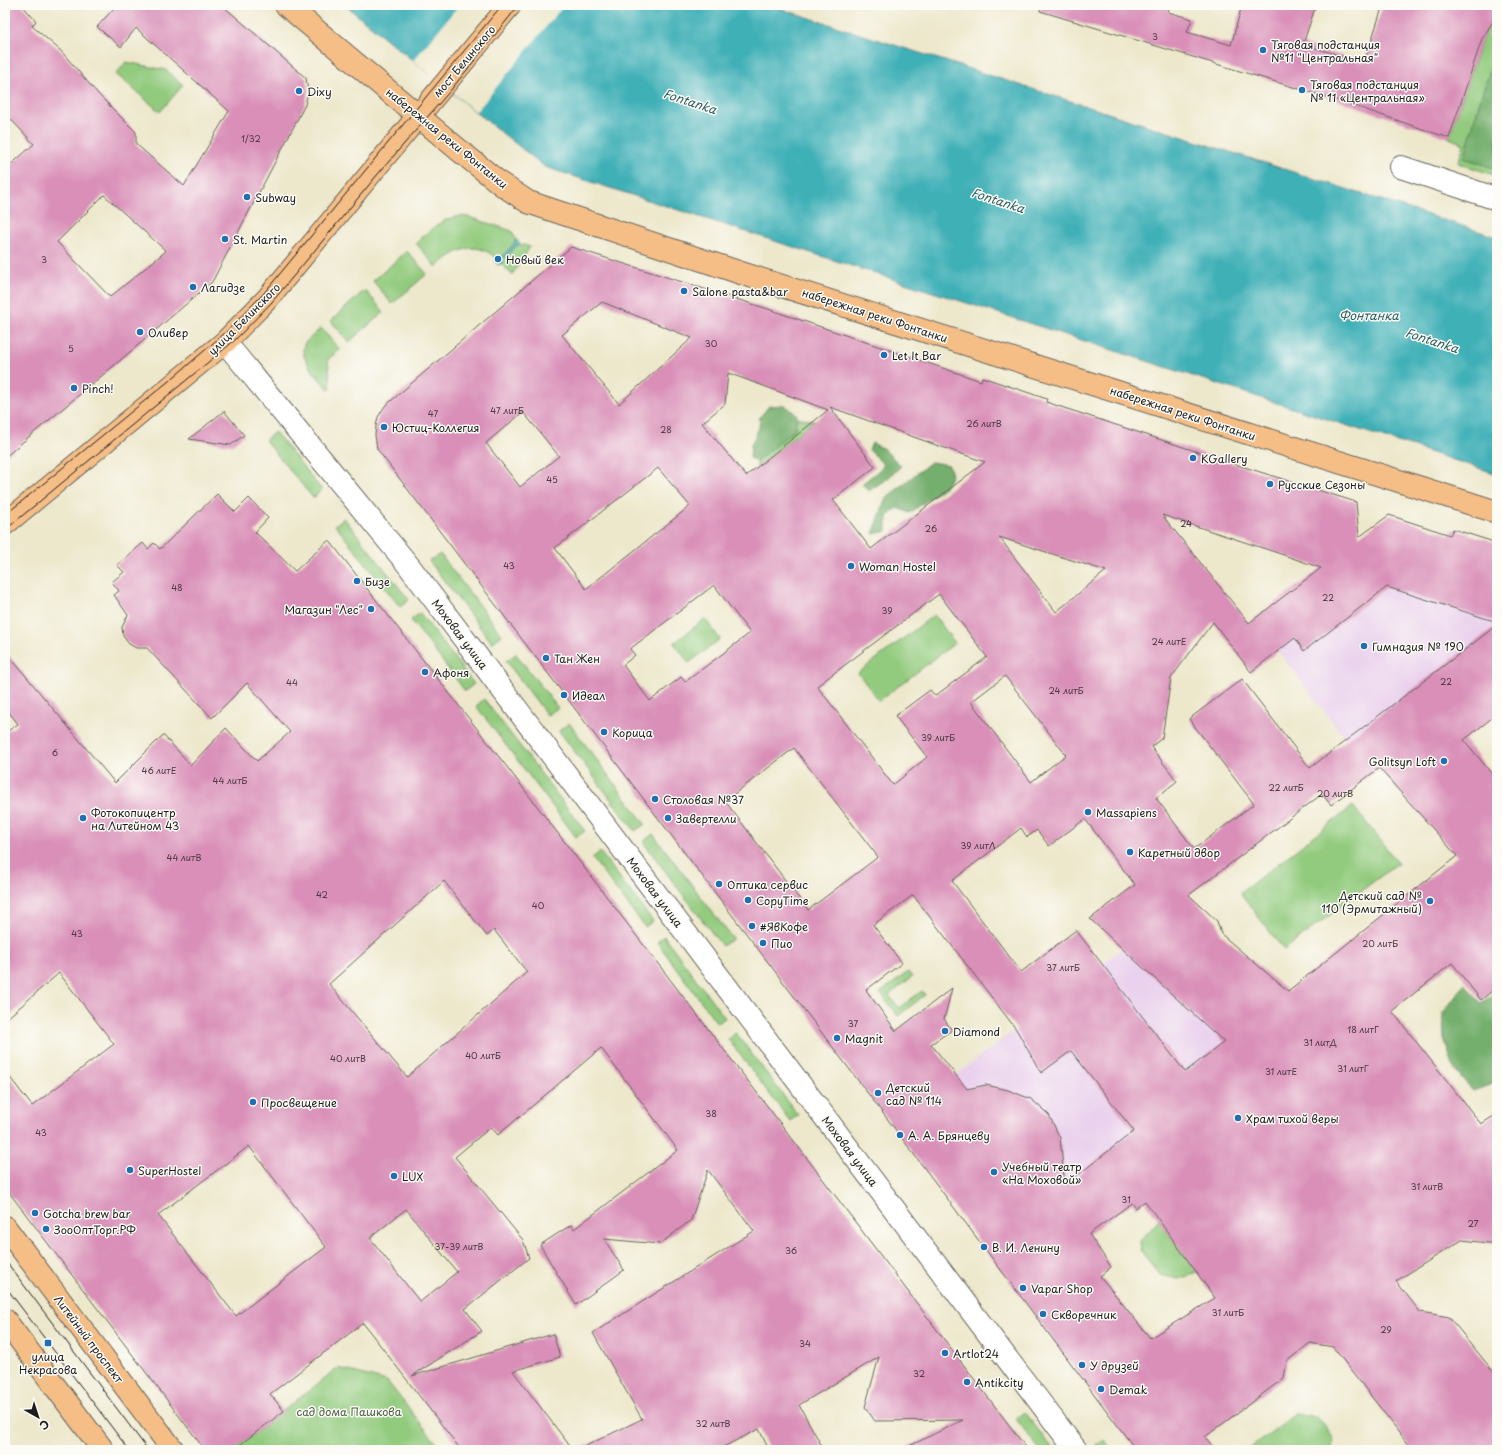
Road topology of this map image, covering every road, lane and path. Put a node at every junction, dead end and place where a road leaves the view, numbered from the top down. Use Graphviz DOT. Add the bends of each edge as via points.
graph roads {
  1 [pos="286,5"];
  2 [pos="510,5"];
  3 [pos="419,116"];
  4 [pos="1401,167"];
  5 [pos="1497,200"];
  6 [pos="225,342"];
  7 [pos="1497,512"];
  8 [pos="5,524"];
  9 [pos="5,1227"];
  10 [pos="5,1320"];
  11 [pos="104,1450"];
  12 [pos="173,1450"];
  13 [pos="1076,1450"];
  1 -- 3 [label="main road, набережная реки Фонтанки"];
  2 -- 3 [label="main road, мост Белинского"];
  3 -- 6 [label="main road, улица Белинского" via="268,298"];
  3 -- 7 [label="main road, набережная реки Фонтанки" via="501,184 528,202 741,273"];
  4 -- 5 [label="street"];
  6 -- 8 [label="main road, улица Белинского"];
  6 -- 13 [label="street, Моховая улица" via="409,566"];
  9 -- 12 [label="main road, Литейный проспект"];
  10 -- 11 [label="main road"];
}
